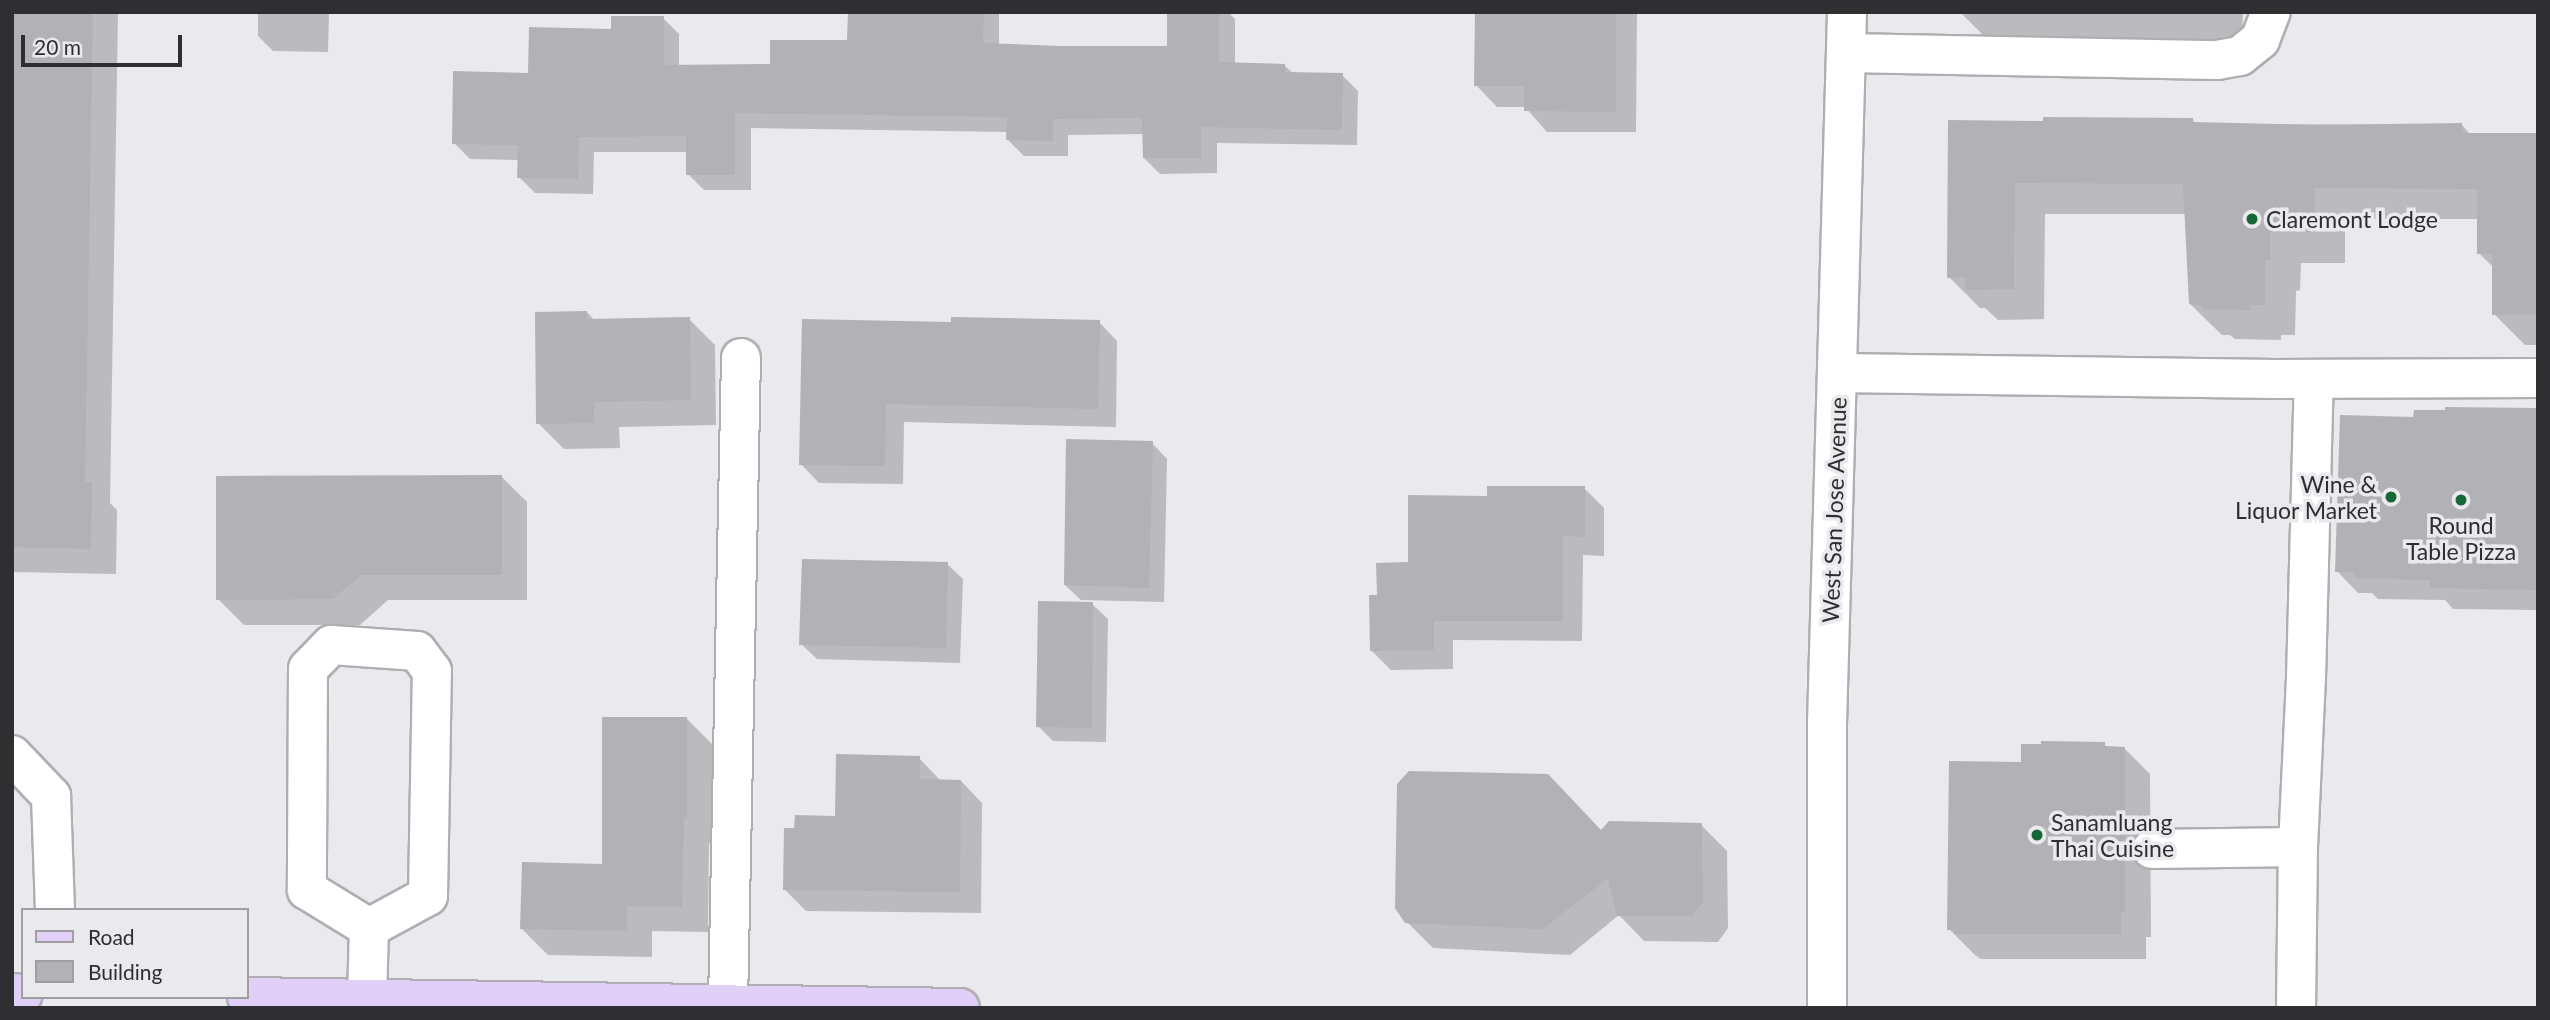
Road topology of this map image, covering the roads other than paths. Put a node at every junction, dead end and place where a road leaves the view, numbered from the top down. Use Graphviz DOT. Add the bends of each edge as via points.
graph roads {
  1 [pos="1847,12"];
  2 [pos="2271,12"];
  3 [pos="1846,53"];
  4 [pos="741,358"];
  5 [pos="1838,373"];
  6 [pos="2538,378"];
  7 [pos="2314,379"];
  8 [pos="12,755"];
  9 [pos="2298,847"];
  10 [pos="2152,849"];
  11 [pos="55,908"];
  12 [pos="369,928"];
  13 [pos="248,997"];
  14 [pos="367,999"];
  15 [pos="728,1004"];
  16 [pos="960,1008"];
  17 [pos="1827,1008"];
  18 [pos="2296,1008"];
  1 -- 3 [label="street, West San Jose Avenue"];
  2 -- 3 [label="street" via="2260,40 2240,56 2217,60"];
  3 -- 5 [label="street, West San Jose Avenue"];
  4 -- 15 [label="street"];
  5 -- 7 [label="street"];
  5 -- 17 [label="street, West San Jose Avenue" via="1827,724"];
  6 -- 7 [label="street"];
  7 -- 9 [label="street"];
  8 -- 11 [label="street" via="51,796"];
  9 -- 10 [label="street"];
  9 -- 18 [label="street"];
  12 -- 12 [label="street" via="428,896 432,671 417,651 331,645 308,669 307,890"];
  12 -- 14 [label="street"];
  13 -- 14 [label="main road"];
  14 -- 15 [label="main road"];
  15 -- 16 [label="main road"];
}
